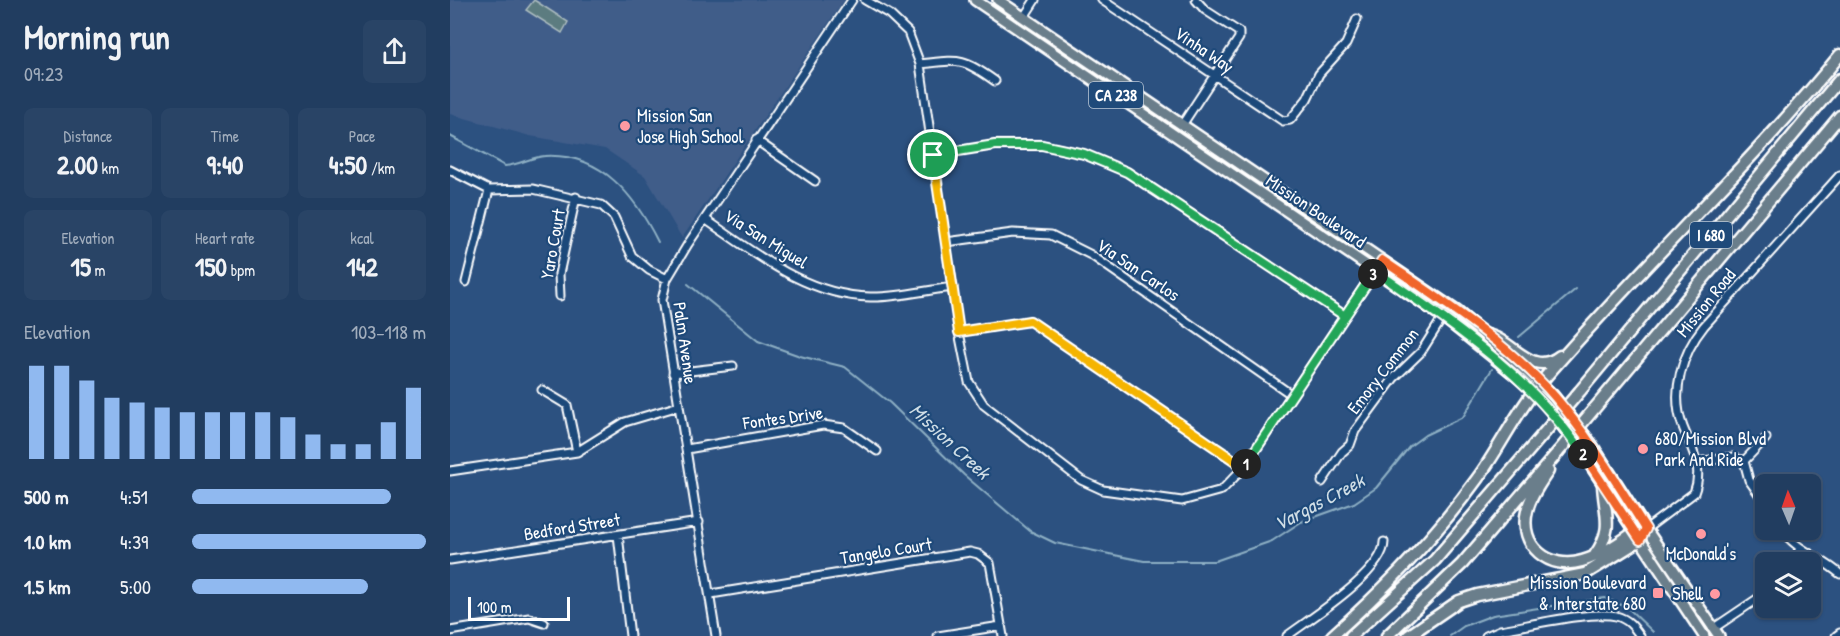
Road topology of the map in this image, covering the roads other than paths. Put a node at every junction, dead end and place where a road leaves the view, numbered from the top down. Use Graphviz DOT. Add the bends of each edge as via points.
graph roads {
  1 [pos="852,0"];
  2 [pos="865,0"];
  3 [pos="975,0"];
  4 [pos="998,0"];
  5 [pos="1035,0"];
  6 [pos="1102,0"];
  7 [pos="1198,1"];
  8 [pos="1024,17"];
  9 [pos="1357,19"];
  10 [pos="1840,55"];
  11 [pos="920,64"];
  12 [pos="1214,75"];
  13 [pos="1840,79"];
  14 [pos="995,81"];
  15 [pos="1840,116"];
  16 [pos="1182,125"];
  17 [pos="756,140"];
  18 [pos="933,155"];
  19 [pos="450,170"];
  20 [pos="1840,175"];
  21 [pos="815,181"];
  22 [pos="489,190"];
  23 [pos="576,197"];
  24 [pos="705,219"];
  25 [pos="946,242"];
  26 [pos="1382,260"];
  27 [pos="1375,271"];
  28 [pos="667,279"];
  29 [pos="466,282"];
  30 [pos="952,287"];
  31 [pos="560,296"];
  32 [pos="1345,316"];
  33 [pos="1443,317"];
  34 [pos="959,332"];
  35 [pos="1486,335"];
  36 [pos="1575,345"];
  37 [pos="733,366"];
  38 [pos="674,373"];
  39 [pos="1537,387"];
  40 [pos="542,390"];
  41 [pos="1292,395"];
  42 [pos="679,406"];
  43 [pos="1766,438"];
  44 [pos="687,449"];
  45 [pos="877,451"];
  46 [pos="577,452"];
  47 [pos="1558,452"];
  48 [pos="1744,461"];
  49 [pos="1697,462"];
  50 [pos="1244,467"];
  51 [pos="450,471"];
  52 [pos="1322,482"];
  53 [pos="1603,484"];
  54 [pos="1755,488"];
  55 [pos="699,522"];
  56 [pos="1640,534"];
  57 [pos="618,535"];
  58 [pos="1791,540"];
  59 [pos="1384,542"];
  60 [pos="1800,549"];
  61 [pos="1798,552"];
  62 [pos="1593,557"];
  63 [pos="450,560"];
  64 [pos="1840,574"];
  65 [pos="711,594"];
  66 [pos="1755,601"];
  67 [pos="544,622"];
  68 [pos="1001,626"];
  69 [pos="450,631"];
  70 [pos="1716,632"];
  71 [pos="1840,633"];
  72 [pos="630,636"];
  73 [pos="716,636"];
  74 [pos="938,636"];
  75 [pos="1003,636"];
  76 [pos="1287,636"];
  77 [pos="1332,636"];
  78 [pos="1352,636"];
  79 [pos="1387,636"];
  80 [pos="1408,636"];
  81 [pos="1486,636"];
  82 [pos="1640,636"];
  83 [pos="1704,636"];
  84 [pos="1836,636"];
  1 -- 17 [label="street, Palm Avenue"];
  2 -- 11 [label="street" via="889,14 908,32"];
  3 -- 27 [label="main road, Mission Boulevard / CA 238"];
  4 -- 8 [label="main road, Mission Boulevard / CA 238"];
  5 -- 8 [label="street"];
  6 -- 12 [label="street, Vinha Way"];
  7 -- 12 [label="street" via="1239,32 1239,38"];
  8 -- 16 [label="main road, Mission Boulevard / CA 238"];
  9 -- 12 [label="street, Vinha Way" via="1346,44 1319,74 1290,120 1283,121"];
  10 -- 36 [label="highway"];
  11 -- 14 [label="street" via="956,60 972,64"];
  11 -- 18 [label="street"];
  12 -- 16 [label="street"];
  13 -- 78 [label="highway, I 680, bridge" via="1435,560"];
  15 -- 47 [label="highway, I 680, bridge"];
  16 -- 26 [label="main road, Mission Boulevard / CA 238"];
  17 -- 21 [label="street"];
  17 -- 24 [label="street, Palm Avenue"];
  18 -- 25 [label="street"];
  18 -- 32 [label="street" via="995,145 1042,145 1084,154 1127,172"];
  19 -- 22 [label="street"];
  20 -- 49 [label="street, Mission Road" via="1690,346 1681,370 1678,398 1682,426"];
  22 -- 23 [label="street" via="532,189"];
  22 -- 29 [label="street"];
  23 -- 28 [label="street" via="601,206 614,217 632,256"];
  23 -- 31 [label="street, Yaro Court" via="559,274"];
  24 -- 28 [label="street, Palm Avenue"];
  24 -- 30 [label="street, Via San Miguel" via="783,272 825,291 870,297"];
  25 -- 30 [label="street"];
  25 -- 41 [label="street, Via San Carlos" via="1013,233 1051,235 1091,255"];
  26 -- 27 [label="street"];
  26 -- 35 [label="main road, Mission Boulevard / CA 238"];
  27 -- 32 [label="street"];
  27 -- 33 [label="main road, Mission Boulevard / CA 238"];
  28 -- 38 [label="street, Palm Avenue" via="662,300"];
  30 -- 34 [label="street"];
  32 -- 41 [label="street"];
  33 -- 39 [label="main road, Mission Boulevard / CA 238"];
  33 -- 52 [label="street, Emory Common" via="1420,352 1394,378 1355,431 1350,445"];
  34 -- 50 [label="street" via="1030,321"];
  34 -- 50 [label="street" via="969,382 984,405 1081,480 1103,490 1182,501 1222,490"];
  35 -- 36 [label="highway" via="1538,363 1552,361"];
  35 -- 39 [label="main road, Mission Boulevard / CA 238"];
  36 -- 39 [label="highway"];
  37 -- 38 [label="street"];
  38 -- 42 [label="street, Palm Avenue"];
  39 -- 53 [label="main road, Mission Boulevard / CA 238"];
  39 -- 56 [label="main road, Mission Boulevard / CA 238" via="1592,443"];
  39 -- 77 [label="highway" via="1446,519 1388,583"];
  40 -- 46 [label="street" via="567,405"];
  41 -- 50 [label="street"];
  42 -- 44 [label="street, Palm Avenue"];
  42 -- 46 [label="street" via="625,422"];
  43 -- 48 [label="street"];
  44 -- 45 [label="street, Fontes Drive" via="823,425 844,428"];
  44 -- 55 [label="street, Palm Avenue"];
  46 -- 51 [label="street"];
  47 -- 62 [label="highway" via="1527,512 1530,542 1537,552 1557,564"];
  47 -- 79 [label="highway, I 680" via="1462,564"];
  48 -- 49 [label="street" via="1731,457"];
  48 -- 54 [label="street"];
  49 -- 56 [label="street, Mission Road" via="1694,493"];
  53 -- 56 [label="main road, Mission Boulevard / CA 238"];
  53 -- 62 [label="highway" via="1608,526"];
  55 -- 57 [label="street, Bedford Street"];
  55 -- 65 [label="street, Palm Avenue"];
  56 -- 62 [label="highway"];
  56 -- 70 [label="main road, Mission Boulevard"];
  56 -- 80 [label="highway" via="1585,574 1459,601"];
  56 -- 83 [label="main road, Mission Boulevard"];
  57 -- 63 [label="street, Bedford Street"];
  57 -- 72 [label="street"];
  58 -- 60 [label="street"];
  59 -- 76 [label="street" via="1378,561 1364,575"];
  60 -- 61 [label="street"];
  60 -- 64 [label="street" via="1824,560"];
  65 -- 68 [label="street, Tangelo Court" via="970,552 990,563"];
  65 -- 73 [label="street, Palm Avenue"];
  66 -- 70 [label="street"];
  67 -- 69 [label="street" via="529,618"];
  68 -- 74 [label="street"];
  68 -- 75 [label="street, Tangelo Court"];
  71 -- 84 [label="street"];
  81 -- 82 [label="street" via="1500,630 1606,615 1631,623"];
}
